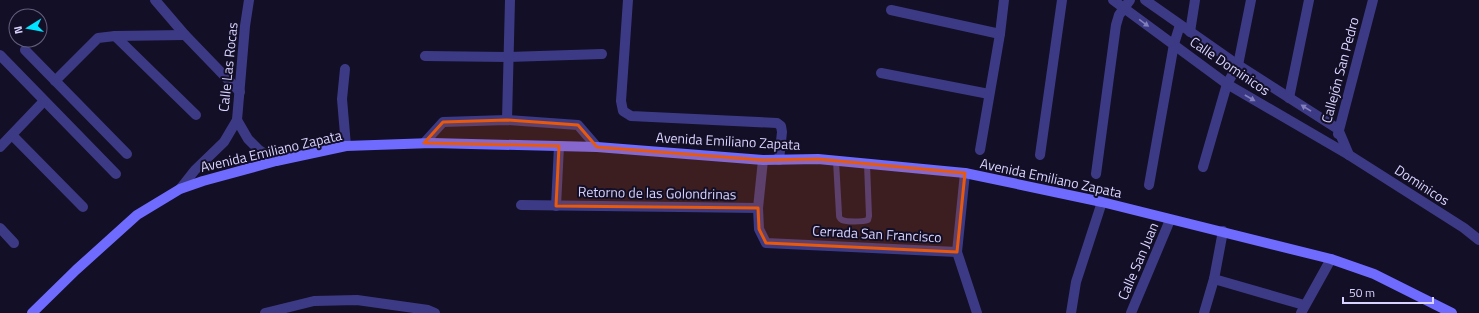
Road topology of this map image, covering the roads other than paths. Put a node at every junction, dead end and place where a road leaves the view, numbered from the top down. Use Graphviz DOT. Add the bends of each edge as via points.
graph roads {
  1 [pos="155,0"];
  2 [pos="249,0"];
  3 [pos="510,0"];
  4 [pos="628,0"];
  5 [pos="1004,0"];
  6 [pos="1062,0"];
  7 [pos="1113,0"];
  8 [pos="1145,0"];
  9 [pos="1195,0"];
  10 [pos="1251,0"];
  11 [pos="1309,0"];
  12 [pos="1373,0"];
  13 [pos="1127,4"];
  14 [pos="891,10"];
  15 [pos="1180,25"];
  16 [pos="1190,32"];
  17 [pos="1000,34"];
  18 [pos="184,35"];
  19 [pos="115,36"];
  20 [pos="1174,44"];
  21 [pos="25,50"];
  22 [pos="602,54"];
  23 [pos="0,55"];
  24 [pos="425,56"];
  25 [pos="508,57"];
  26 [pos="1238,65"];
  27 [pos="345,69"];
  28 [pos="882,72"];
  29 [pos="55,81"];
  30 [pos="1227,84"];
  31 [pos="240,92"];
  32 [pos="989,94"];
  33 [pos="1289,98"];
  34 [pos="44,101"];
  35 [pos="196,115"];
  36 [pos="237,120"];
  37 [pos="507,120"];
  38 [pos="1338,129"];
  39 [pos="12,135"];
  40 [pos="424,143"];
  41 [pos="346,146"];
  42 [pos="560,146"];
  43 [pos="0,147"];
  44 [pos="596,147"];
  45 [pos="1335,148"];
  46 [pos="980,150"];
  47 [pos="127,154"];
  48 [pos="1040,155"];
  49 [pos="1349,155"];
  50 [pos="763,160"];
  51 [pos="779,160"];
  52 [pos="276,161"];
  53 [pos="836,161"];
  54 [pos="867,164"];
  55 [pos="1203,167"];
  56 [pos="965,173"];
  57 [pos="116,174"];
  58 [pos="1096,174"];
  59 [pos="1149,185"];
  60 [pos="180,189"];
  61 [pos="1102,202"];
  62 [pos="521,205"];
  63 [pos="556,206"];
  64 [pos="83,207"];
  65 [pos="758,208"];
  66 [pos="1170,220"];
  67 [pos="0,228"];
  68 [pos="1223,232"];
  69 [pos="1479,240"];
  70 [pos="14,243"];
  71 [pos="957,252"];
  72 [pos="1331,259"];
  73 [pos="1214,280"];
  74 [pos="1302,309"];
  75 [pos="430,312"];
  76 [pos="32,313"];
  77 [pos="266,313"];
  78 [pos="977,313"];
  79 [pos="1071,313"];
  80 [pos="1131,313"];
  81 [pos="1204,313"];
  82 [pos="1452,313"];
  1 -- 18 [label="street"];
  2 -- 31 [label="street, Calle Las Rocas"];
  3 -- 25 [label="street"];
  4 -- 51 [label="street" via="621,101 623,111 631,116 777,123 781,126 782,132"];
  5 -- 17 [label="street"];
  6 -- 48 [label="street"];
  7 -- 13 [label="street, Calle Dominicos"];
  8 -- 15 [label="street, Calle Dominicos"];
  9 -- 16 [label="street"];
  10 -- 26 [label="street"];
  11 -- 33 [label="street"];
  12 -- 38 [label="street, Callejón San Pedro"];
  13 -- 20 [label="street, Calle Dominicos, one-way"];
  13 -- 58 [label="street" via="1116,25"];
  14 -- 17 [label="street"];
  15 -- 16 [label="street, Calle Dominicos"];
  15 -- 20 [label="street"];
  16 -- 26 [label="street, Calle Dominicos"];
  17 -- 32 [label="street"];
  18 -- 19 [label="street"];
  18 -- 31 [label="street"];
  19 -- 29 [label="street" via="98,38"];
  19 -- 35 [label="street"];
  20 -- 30 [label="street, Calle Dominicos"];
  20 -- 59 [label="street"];
  21 -- 29 [label="street"];
  22 -- 25 [label="street"];
  23 -- 34 [label="street"];
  24 -- 25 [label="street"];
  25 -- 37 [label="street"];
  26 -- 30 [label="street"];
  26 -- 33 [label="street, Calle Dominicos"];
  27 -- 41 [label="street" via="342,99"];
  28 -- 32 [label="street"];
  29 -- 47 [label="street"];
  30 -- 45 [label="street, Calle Dominicos, one-way"];
  30 -- 55 [label="street"];
  31 -- 36 [label="street, Calle Las Rocas"];
  32 -- 46 [label="street"];
  38 -- 33 [label="street, Calle Dominicos, one-way"];
  34 -- 39 [label="street"];
  34 -- 57 [label="street"];
  36 -- 52 [label="street" via="248,139"];
  36 -- 60 [label="street, Calle Las Rocas" via="224,142 195,170"];
  37 -- 40 [label="street" via="443,122"];
  37 -- 44 [label="street" via="578,125"];
  38 -- 45 [label="street, Callejón San Pedro"];
  38 -- 49 [label="street"];
  39 -- 43 [label="street"];
  39 -- 64 [label="street"];
  40 -- 41 [label="main road, Avenida Emiliano Zapata"];
  40 -- 42 [label="main road, Avenida Emiliano Zapata"];
  41 -- 52 [label="main road, Avenida Emiliano Zapata"];
  42 -- 44 [label="main road, Avenida Emiliano Zapata"];
  42 -- 63 [label="street, Retorno de las Golondrinas"];
  44 -- 50 [label="main road, Avenida Emiliano Zapata"];
  45 -- 49 [label="street, Dominicos"];
  49 -- 69 [label="street, Dominicos"];
  50 -- 51 [label="main road, Avenida Emiliano Zapata"];
  50 -- 65 [label="street"];
  51 -- 53 [label="main road, Avenida Emiliano Zapata"];
  52 -- 60 [label="main road, Avenida Emiliano Zapata"];
  53 -- 54 [label="main road, Avenida Emiliano Zapata"];
  53 -- 54 [label="lane" via="840,218 864,222 869,216"];
  54 -- 56 [label="main road, Avenida Emiliano Zapata"];
  56 -- 61 [label="main road, Avenida Emiliano Zapata"];
  56 -- 71 [label="street, Cerrada San Francisco"];
  60 -- 76 [label="main road, Avenida Emiliano Zapata" via="137,215"];
  61 -- 66 [label="main road, Avenida Emiliano Zapata"];
  61 -- 79 [label="street" via="1076,282"];
  62 -- 63 [label="street, Retorno de las Golondrinas"];
  63 -- 65 [label="street, Retorno de las Golondrinas"];
  65 -- 71 [label="street, Cerrada San Francisco" via="759,229 766,243"];
  66 -- 68 [label="main road, Avenida Emiliano Zapata"];
  66 -- 80 [label="street, Calle San Juan"];
  67 -- 70 [label="street"];
  68 -- 72 [label="main road, Avenida Emiliano Zapata"];
  68 -- 73 [label="street"];
  71 -- 78 [label="street"];
  72 -- 74 [label="street"];
  72 -- 82 [label="main road, Avenida Emiliano Zapata" via="1374,274"];
  73 -- 74 [label="street"];
  73 -- 81 [label="street"];
  75 -- 77 [label="street" via="357,300 314,301"];
}
